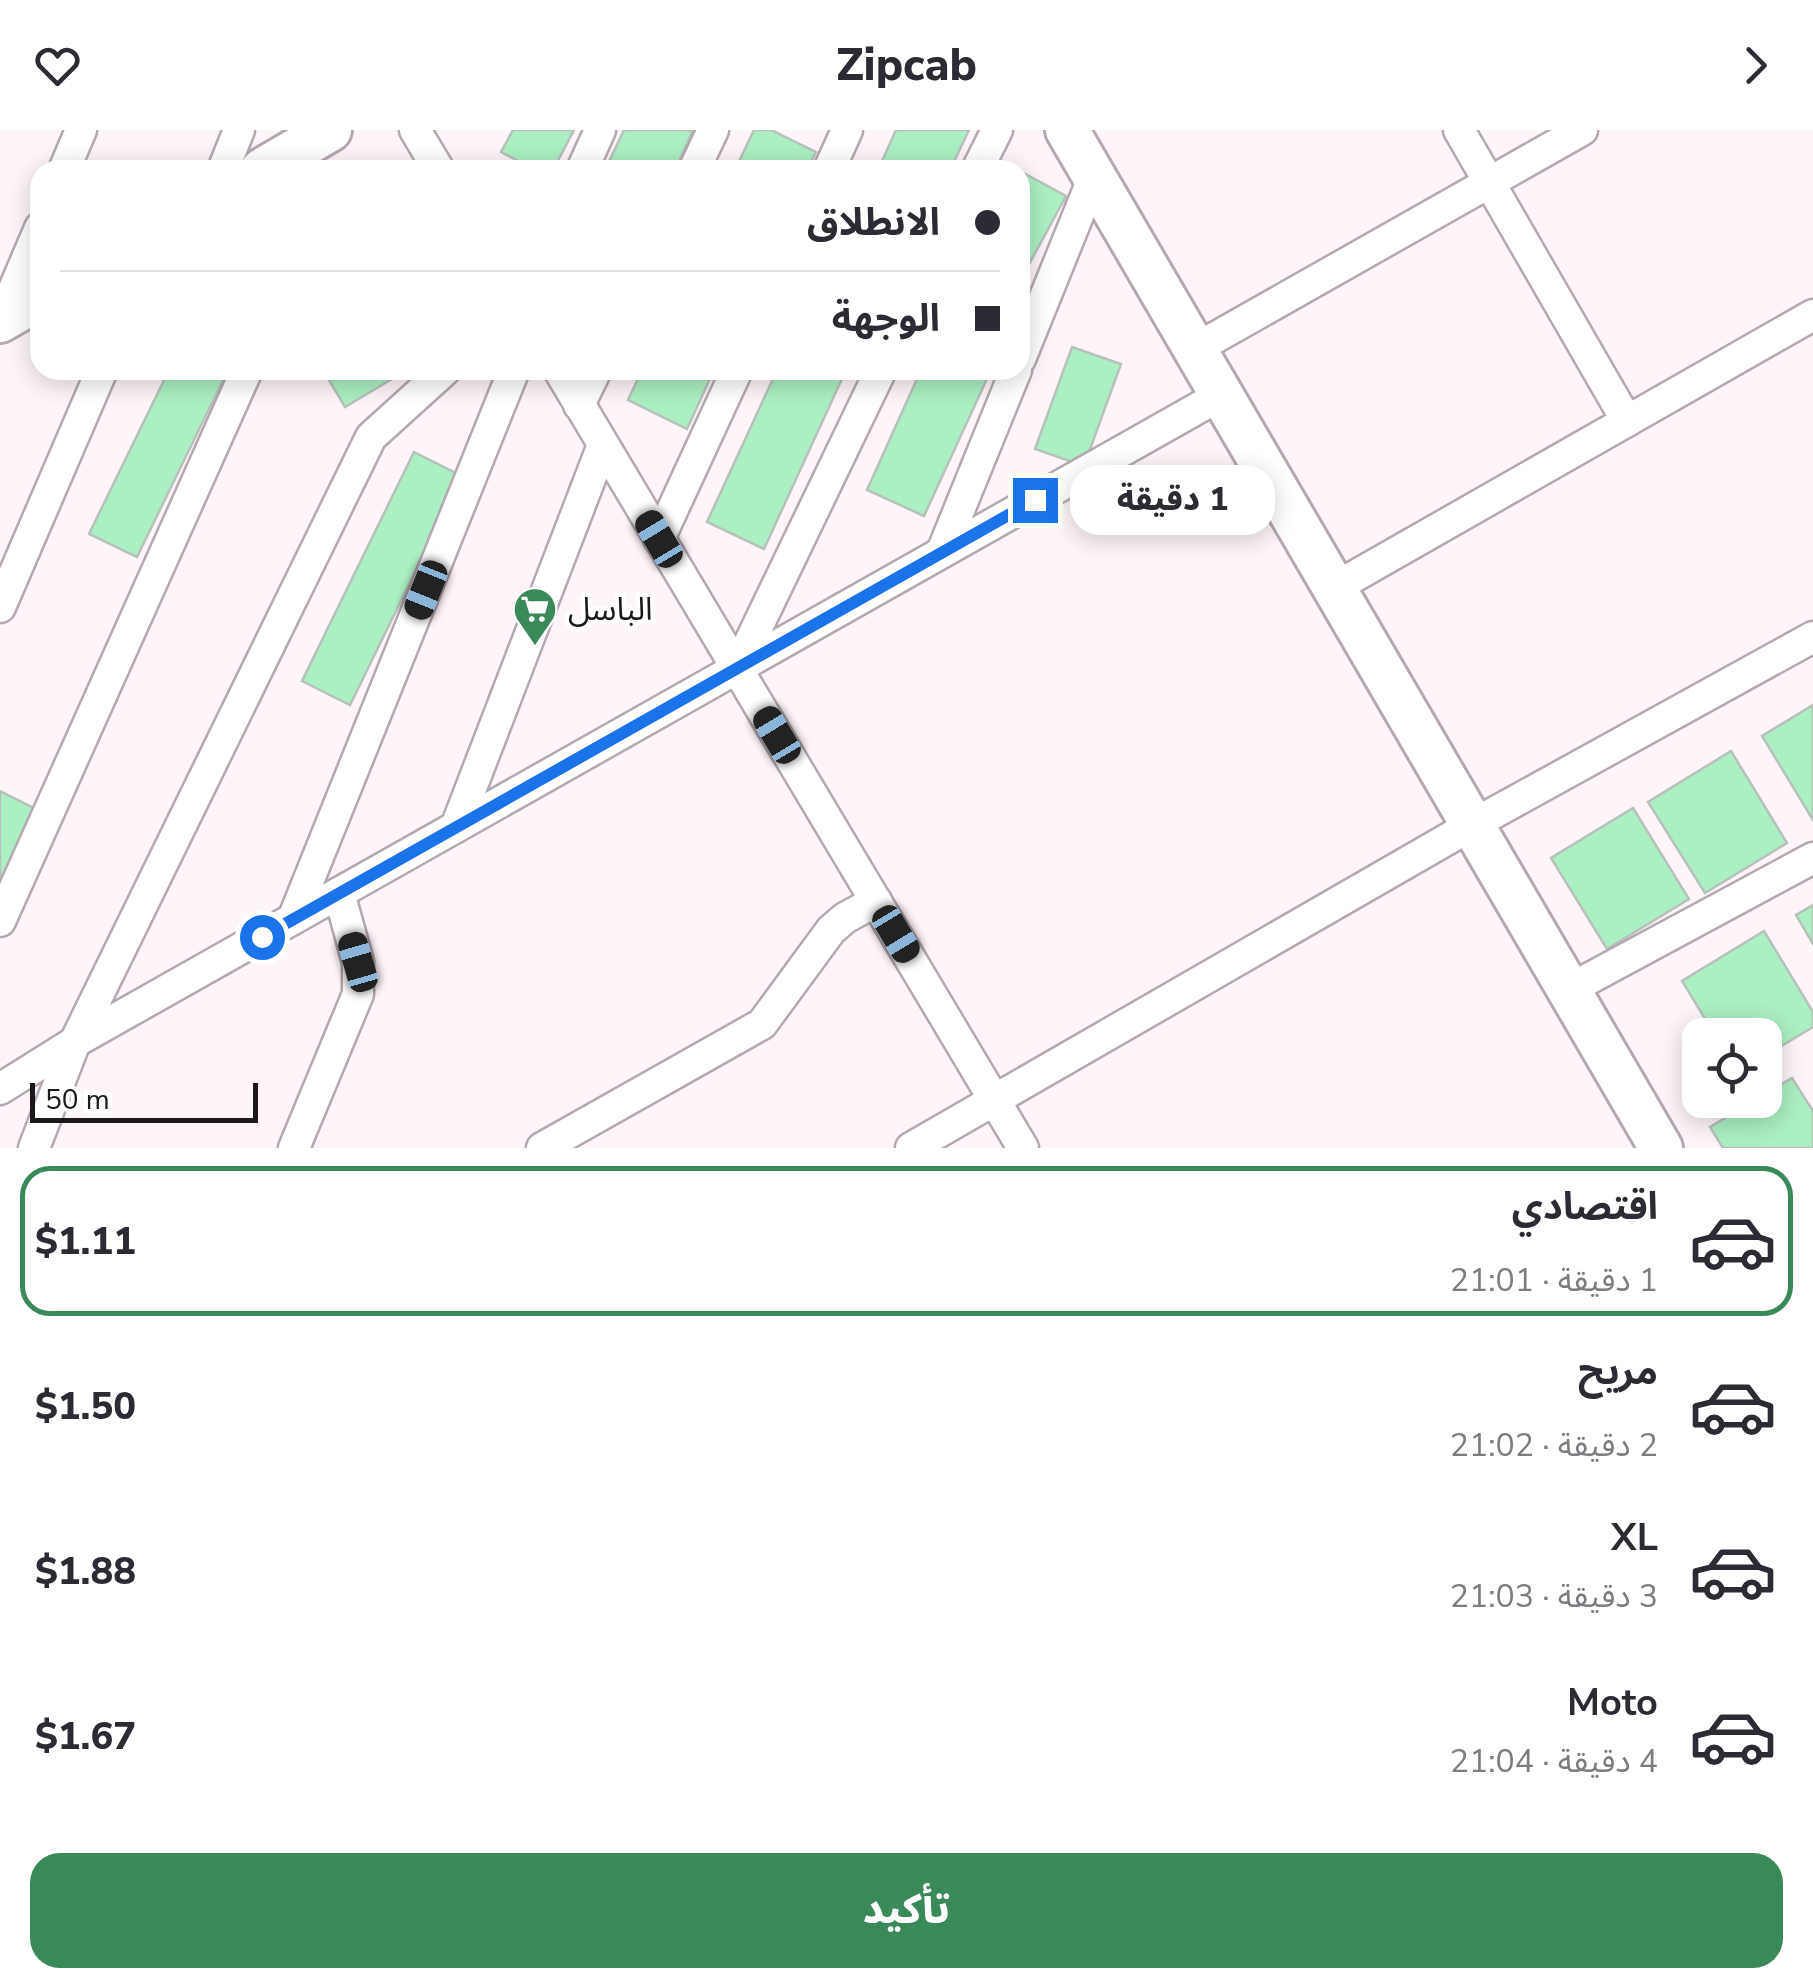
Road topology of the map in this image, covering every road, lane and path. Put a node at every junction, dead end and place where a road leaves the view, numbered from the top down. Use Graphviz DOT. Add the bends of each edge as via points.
graph roads {
  1 [pos="81,130"];
  2 [pos="239,130"];
  3 [pos="330,130"];
  4 [pos="415,130"];
  5 [pos="600,130"];
  6 [pos="713,130"];
  7 [pos="848,130"];
  8 [pos="996,130"];
  9 [pos="1067,130"];
  10 [pos="1459,130"];
  11 [pos="1582,130"];
  12 [pos="68,160"];
  13 [pos="227,160"];
  14 [pos="279,160"];
  15 [pos="433,160"];
  16 [pos="586,160"];
  17 [pos="699,160"];
  18 [pos="834,160"];
  19 [pos="982,160"];
  20 [pos="1094,176"];
  21 [pos="1489,182"];
  22 [pos="30,251"];
  23 [pos="30,304"];
  24 [pos="1813,315"];
  25 [pos="0,321"];
  26 [pos="1030,334"];
  27 [pos="1195,349"];
  28 [pos="98,380"];
  29 [pos="243,380"];
  30 [pos="434,380"];
  31 [pos="510,380"];
  32 [pos="564,380"];
  33 [pos="591,380"];
  34 [pos="732,380"];
  35 [pos="876,380"];
  36 [pos="1012,380"];
  37 [pos="1221,395"];
  38 [pos="580,405"];
  39 [pos="1627,421"];
  40 [pos="603,445"];
  41 [pos="659,539"];
  42 [pos="942,552"];
  43 [pos="1334,588"];
  44 [pos="0,607"];
  45 [pos="1813,637"];
  46 [pos="737,669"];
  47 [pos="1472,825"];
  48 [pos="456,827"];
  49 [pos="1813,858"];
  50 [pos="339,893"];
  51 [pos="876,901"];
  52 [pos="293,919"];
  53 [pos="0,920"];
  54 [pos="1568,990"];
  55 [pos="75,1042"];
  56 [pos="0,1090"];
  57 [pos="994,1100"];
  58 [pos="34,1148"];
  59 [pos="294,1148"];
  60 [pos="542,1148"];
  61 [pos="912,1148"];
  62 [pos="1023,1148"];
  63 [pos="1661,1148"];
  1 -- 12 [label="street"];
  2 -- 13 [label="street"];
  3 -- 14 [label="main road"];
  4 -- 15 [label="street"];
  5 -- 16 [label="street"];
  6 -- 17 [label="street"];
  7 -- 18 [label="street"];
  8 -- 19 [label="street"];
  9 -- 20 [label="main road"];
  10 -- 21 [label="street"];
  11 -- 21 [label="street"];
  20 -- 26 [label="street"];
  20 -- 27 [label="main road"];
  21 -- 27 [label="street"];
  21 -- 39 [label="street"];
  22 -- 25 [label="street"];
  23 -- 25 [label="main road"];
  24 -- 39 [label="street"];
  27 -- 37 [label="main road"];
  28 -- 44 [label="street"];
  29 -- 53 [label="street"];
  30 -- 55 [label="street" via="371,436"];
  31 -- 52 [label="street"];
  32 -- 38 [label="street"];
  33 -- 38 [label="street"];
  34 -- 41 [label="street"];
  35 -- 46 [label="street"];
  36 -- 42 [label="street"];
  37 -- 42 [label="street"];
  37 -- 43 [label="main road"];
  38 -- 40 [label="street"];
  39 -- 43 [label="street"];
  40 -- 41 [label="street"];
  40 -- 48 [label="street"];
  41 -- 46 [label="street"];
  42 -- 46 [label="street"];
  43 -- 47 [label="main road"];
  45 -- 47 [label="street"];
  46 -- 48 [label="street"];
  46 -- 51 [label="street"];
  47 -- 54 [label="main road"];
  47 -- 57 [label="street"];
  48 -- 50 [label="street"];
  49 -- 54 [label="street"];
  50 -- 52 [label="street"];
  50 -- 59 [label="street" via="358,962 358,994"];
  51 -- 57 [label="street"];
  51 -- 60 [label="street" via="831,930 762,1024"];
  52 -- 55 [label="street"];
  54 -- 63 [label="main road"];
  55 -- 56 [label="street"];
  55 -- 58 [label="street"];
  57 -- 61 [label="street"];
  57 -- 62 [label="street"];
}
